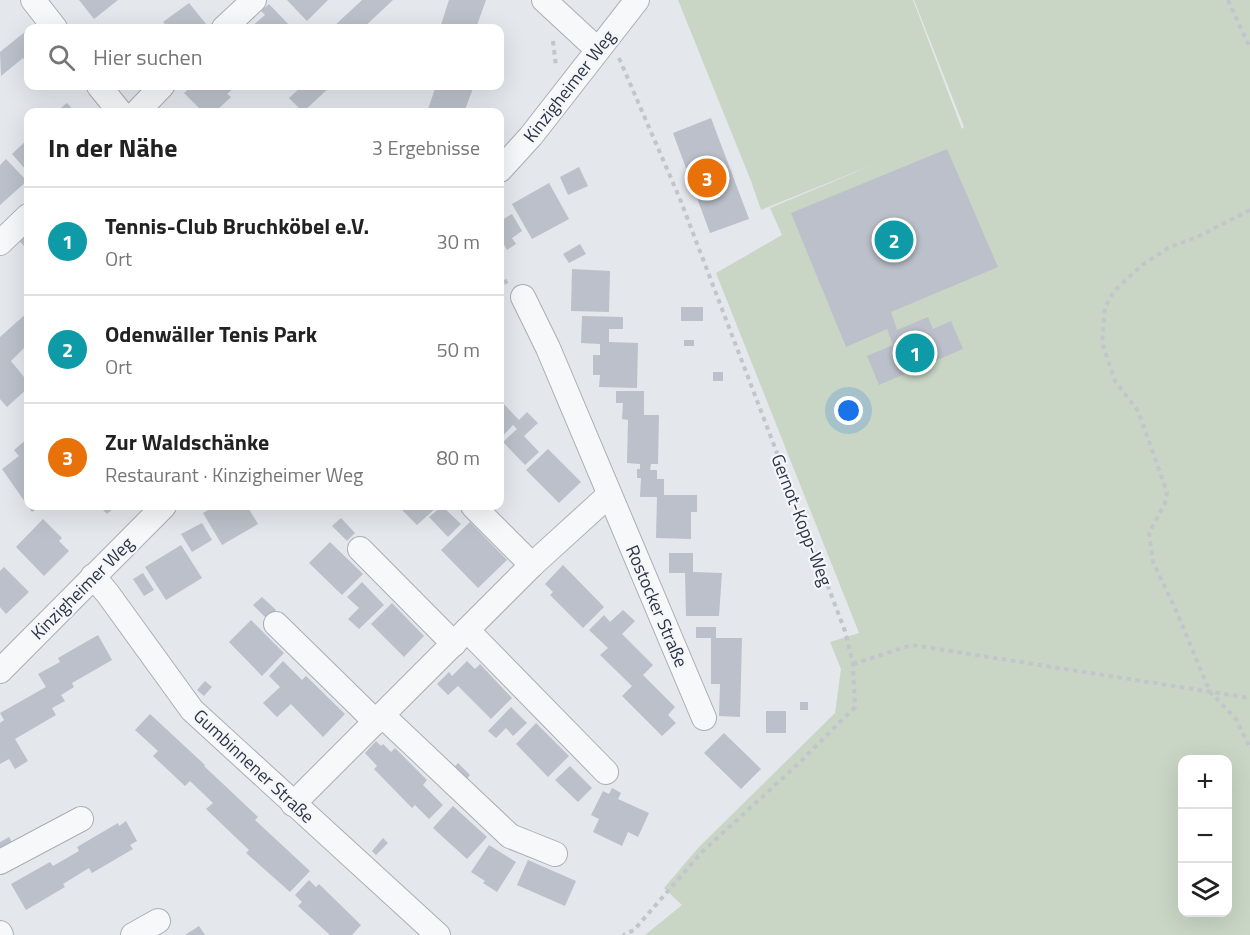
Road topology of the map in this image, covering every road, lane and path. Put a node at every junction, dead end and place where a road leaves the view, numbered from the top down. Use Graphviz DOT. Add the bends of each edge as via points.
graph roads {
  1 [pos="33,0"];
  2 [pos="254,0"];
  3 [pos="544,0"];
  4 [pos="637,0"];
  5 [pos="1228,0"];
  6 [pos="52,24"];
  7 [pos="228,24"];
  8 [pos="550,34"];
  9 [pos="604,43"];
  10 [pos="1250,48"];
  11 [pos="102,90"];
  12 [pos="158,90"];
  13 [pos="566,92"];
  14 [pos="117,108"];
  15 [pos="141,108"];
  16 [pos="504,166"];
  17 [pos="1250,210"];
  18 [pos="24,220"];
  19 [pos="0,243"];
  20 [pos="523,297"];
  21 [pos="609,495"];
  22 [pos="160,510"];
  23 [pos="477,510"];
  24 [pos="360,549"];
  25 [pos="532,565"];
  26 [pos="93,576"];
  27 [pos="276,624"];
  28 [pos="460,637"];
  29 [pos="853,664"];
  30 [pos="0,671"];
  31 [pos="1210,692"];
  32 [pos="1250,698"];
  33 [pos="379,718"];
  34 [pos="704,718"];
  35 [pos="1250,748"];
  36 [pos="606,772"];
  37 [pos="293,804"];
  38 [pos="81,819"];
  39 [pos="555,854"];
  40 [pos="0,862"];
  41 [pos="158,921"];
  42 [pos="133,935"];
  43 [pos="438,935"];
  44 [pos="623,935"];
  1 -- 6 [label="street"];
  2 -- 7 [label="street"];
  3 -- 9 [label="street"];
  4 -- 9 [label="street, Kinzigheimer Weg"];
  5 -- 10 [label="path"];
  8 -- 13 [label="path" via="557,64 554,82"];
  9 -- 13 [label="street, Kinzigheimer Weg"];
  9 -- 29 [label="path, Gernot-Kopp-Weg" via="680,199 845,631"];
  11 -- 14 [label="street"];
  12 -- 15 [label="street"];
  13 -- 16 [label="street, Kinzigheimer Weg"];
  17 -- 31 [label="path" via="1168,248 1142,265 1114,291 1104,316 1102,343 1115,381 1138,411 1167,492 1149,533 1153,562"];
  18 -- 19 [label="street"];
  20 -- 21 [label="street, Rostocker Straße"];
  21 -- 25 [label="street"];
  21 -- 34 [label="street, Rostocker Straße"];
  22 -- 26 [label="street, Kinzigheimer Weg"];
  23 -- 25 [label="street"];
  24 -- 28 [label="street"];
  25 -- 28 [label="street"];
  26 -- 30 [label="street, Kinzigheimer Weg"];
  26 -- 37 [label="street, Gumbinnener Straße" via="192,710"];
  27 -- 33 [label="street"];
  28 -- 33 [label="street"];
  28 -- 36 [label="street"];
  29 -- 31 [label="path" via="912,645"];
  29 -- 44 [label="path, Gernot-Kopp-Weg" via="855,706 702,852 634,930"];
  31 -- 32 [label="path"];
  31 -- 35 [label="path" via="1236,719"];
  33 -- 37 [label="street"];
  33 -- 39 [label="street" via="510,836"];
  37 -- 43 [label="street, Gumbinnener Straße"];
  38 -- 40 [label="street"];
  41 -- 42 [label="street"];
}
